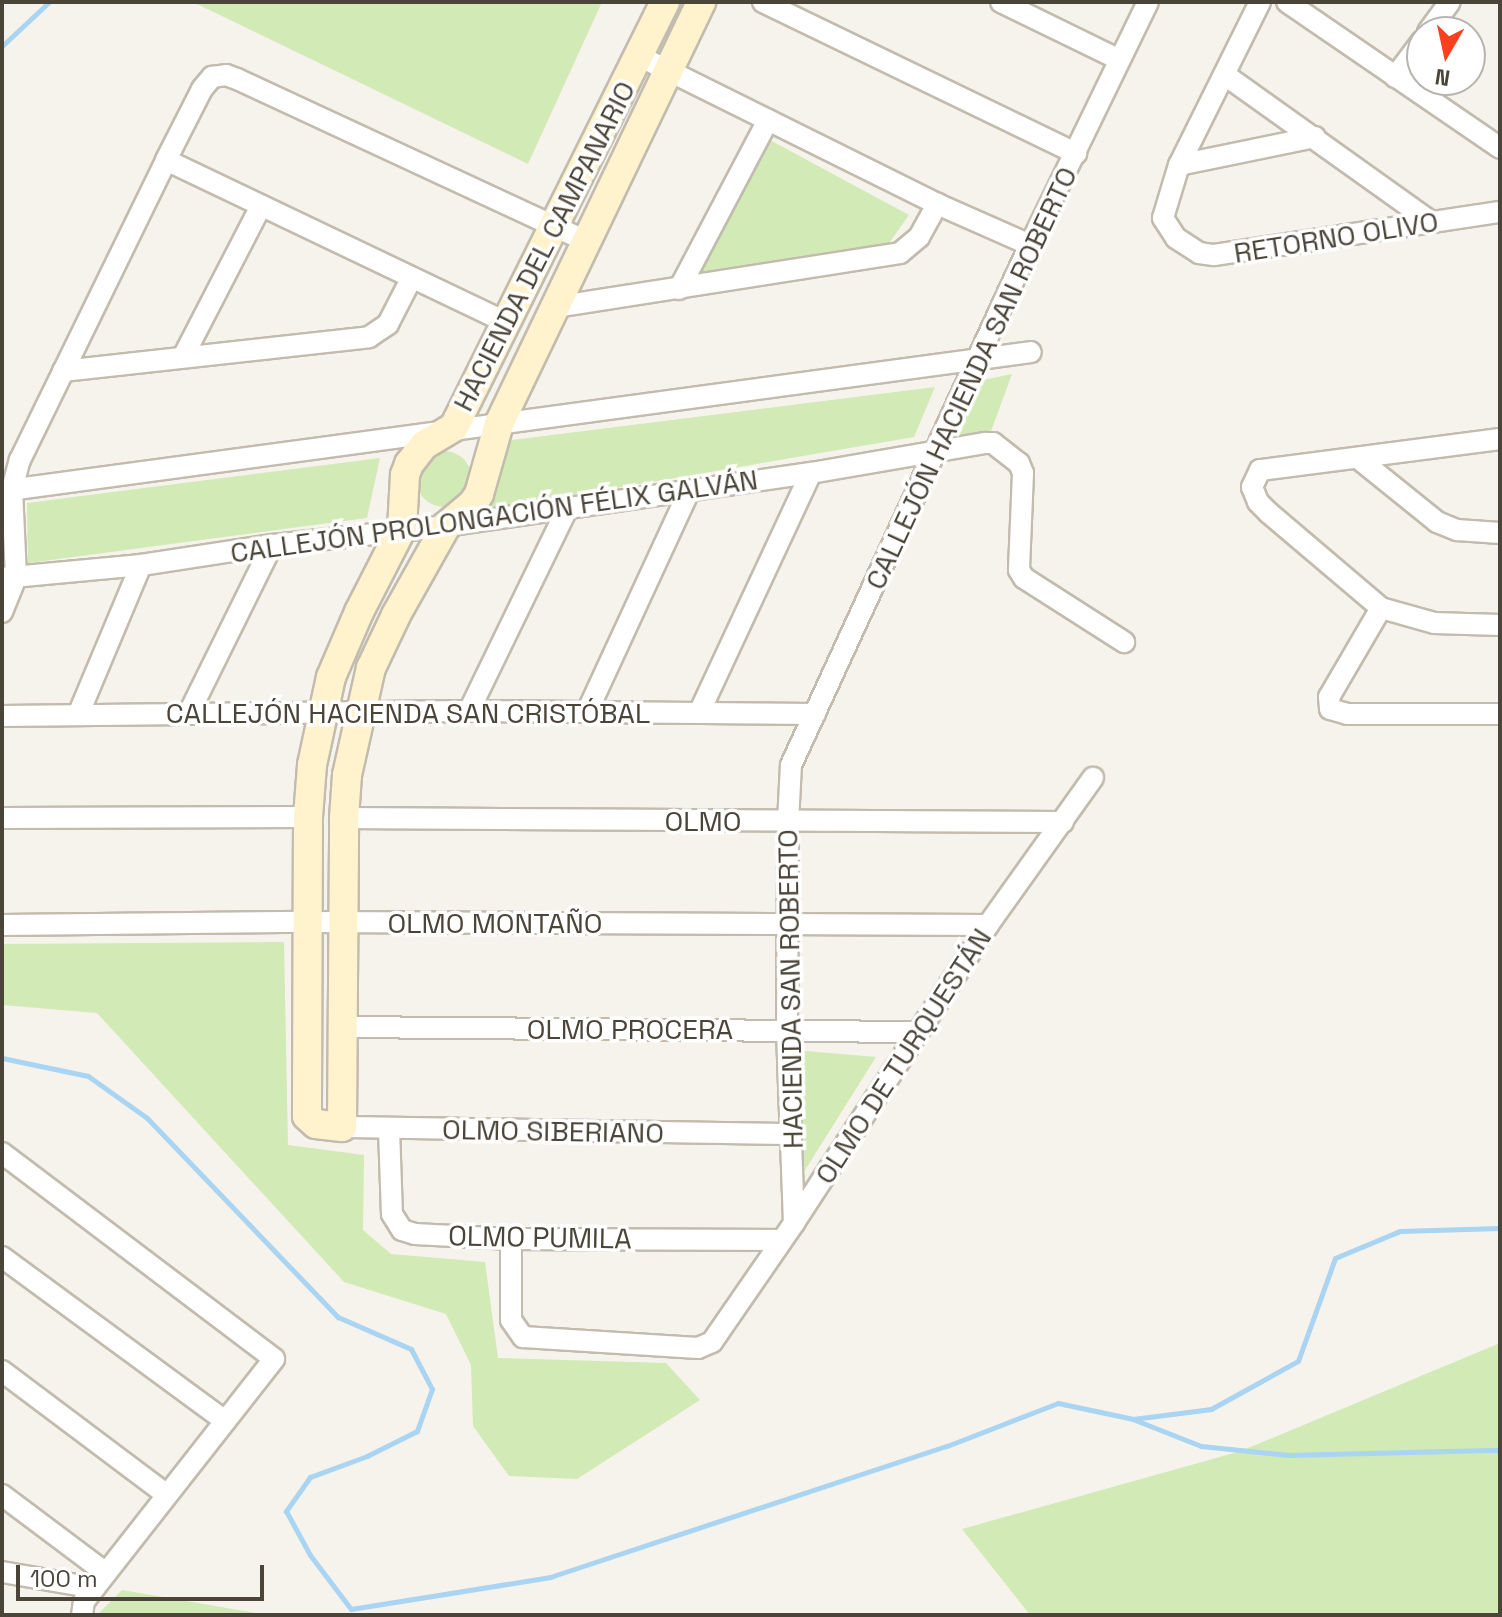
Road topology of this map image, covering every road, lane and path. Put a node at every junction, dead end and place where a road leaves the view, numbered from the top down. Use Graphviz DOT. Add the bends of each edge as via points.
graph roads {
  1 [pos="665,2"];
  2 [pos="701,2"];
  3 [pos="763,2"];
  4 [pos="1001,2"];
  5 [pos="1148,2"];
  6 [pos="1260,2"];
  7 [pos="1287,2"];
  8 [pos="639,56"];
  9 [pos="1120,60"];
  10 [pos="1406,62"];
  11 [pos="667,71"];
  12 [pos="1225,75"];
  13 [pos="1395,77"];
  14 [pos="768,120"];
  15 [pos="1315,137"];
  16 [pos="1500,148"];
  17 [pos="1076,153"];
  18 [pos="166,160"];
  19 [pos="1179,165"];
  20 [pos="937,204"];
  21 [pos="261,206"];
  22 [pos="1500,212"];
  23 [pos="1431,222"];
  24 [pos="555,228"];
  25 [pos="586,241"];
  26 [pos="1030,245"];
  27 [pos="411,279"];
  28 [pos="679,289"];
  29 [pos="555,307"];
  30 [pos="508,323"];
  31 [pos="1031,352"];
  32 [pos="184,355"];
  33 [pos="980,358"];
  34 [pos="63,371"];
  35 [pos="499,424"];
  36 [pos="454,427"];
  37 [pos="1500,439"];
  38 [pos="935,452"];
  39 [pos="1359,459"];
  40 [pos="811,473"];
  41 [pos="7,490"];
  42 [pos="689,491"];
  43 [pos="567,509"];
  44 [pos="446,526"];
  45 [pos="402,528"];
  46 [pos="1500,533"];
  47 [pos="272,545"];
  48 [pos="141,565"];
  49 [pos="9,577"];
  50 [pos="1381,608"];
  51 [pos="2,612"];
  52 [pos="1500,625"];
  53 [pos="1124,642"];
  54 [pos="469,711"];
  55 [pos="321,712"];
  56 [pos="360,712"];
  57 [pos="587,712"];
  58 [pos="189,713"];
  59 [pos="699,713"];
  60 [pos="815,714"];
  61 [pos="1500,714"];
  62 [pos="78,715"];
  63 [pos="2,716"];
  64 [pos="794,756"];
  65 [pos="1093,778"];
  66 [pos="308,817"];
  67 [pos="2,818"];
  68 [pos="344,818"];
  69 [pos="788,822"];
  70 [pos="1063,822"];
  71 [pos="306,922"];
  72 [pos="343,922"];
  73 [pos="2,925"];
  74 [pos="788,925"];
  75 [pos="988,925"];
  76 [pos="342,1027"];
  77 [pos="787,1031"];
  78 [pos="917,1032"];
  79 [pos="329,1125"];
  80 [pos="389,1129"];
  81 [pos="791,1134"];
  82 [pos="2,1153"];
  83 [pos="788,1232"];
  84 [pos="511,1239"];
  85 [pos="2,1257"];
  86 [pos="2,1371"];
  87 [pos="225,1421"];
  88 [pos="2,1495"];
  89 [pos="167,1495"];
  90 [pos="2,1572"];
  91 [pos="100,1580"];
  92 [pos="82,1615"];
  1 -- 8 [label="street, HACIENDA DEL CAMPANARIO"];
  2 -- 11 [label="street, HACIENDA DEL CAMPANARIO"];
  3 -- 17 [label="street"];
  4 -- 9 [label="street"];
  5 -- 9 [label="street, CALLEJÓN HACIENDA SAN ROBERTO"];
  6 -- 12 [label="street"];
  7 -- 13 [label="street"];
  8 -- 11 [label="street"];
  8 -- 24 [label="street, HACIENDA DEL CAMPANARIO"];
  9 -- 17 [label="street, CALLEJÓN HACIENDA SAN ROBERTO"];
  10 -- 13 [label="street"];
  11 -- 14 [label="street"];
  11 -- 25 [label="street, HACIENDA DEL CAMPANARIO"];
  12 -- 15 [label="street"];
  12 -- 19 [label="street"];
  13 -- 16 [label="street"];
  14 -- 20 [label="street"];
  14 -- 28 [label="street"];
  15 -- 19 [label="street"];
  15 -- 23 [label="street"];
  17 -- 26 [label="street, CALLEJÓN HACIENDA SAN ROBERTO"];
  18 -- 21 [label="street"];
  18 -- 24 [label="street" via="202,89 212,77 226,75"];
  18 -- 34 [label="street"];
  19 -- 23 [label="street, RETORNO OLIVO" via="1163,218 1176,238 1199,253"];
  20 -- 26 [label="street"];
  20 -- 28 [label="street" via="919,237 900,253"];
  21 -- 27 [label="street"];
  21 -- 32 [label="street"];
  22 -- 23 [label="street, RETORNO OLIVO"];
  24 -- 25 [label="street"];
  24 -- 30 [label="street, HACIENDA DEL CAMPANARIO"];
  25 -- 29 [label="street, HACIENDA DEL CAMPANARIO"];
  26 -- 33 [label="street, CALLEJÓN HACIENDA SAN ROBERTO"];
  27 -- 30 [label="street"];
  27 -- 32 [label="street" via="388,324 369,337"];
  28 -- 29 [label="street"];
  29 -- 35 [label="street, HACIENDA DEL CAMPANARIO"];
  30 -- 36 [label="street, HACIENDA DEL CAMPANARIO"];
  31 -- 33 [label="street"];
  32 -- 34 [label="street"];
  33 -- 35 [label="street"];
  33 -- 38 [label="street, CALLEJÓN HACIENDA SAN ROBERTO"];
  34 -- 41 [label="street"];
  35 -- 36 [label="street"];
  35 -- 44 [label="street, HACIENDA DEL CAMPANARIO" via="479,494"];
  36 -- 41 [label="street"];
  36 -- 45 [label="street, HACIENDA DEL CAMPANARIO" via="424,445 409,464"];
  37 -- 39 [label="street"];
  38 -- 40 [label="street, CALLEJÓN PROLONGACIÓN FÉLIX GALVÁN"];
  38 -- 53 [label="street, CALLEJÓN PROLONGACIÓN FÉLIX GALVÁN" via="993,443 1019,463 1019,570"];
  38 -- 60 [label="street, CALLEJÓN HACIENDA SAN ROBERTO"];
  39 -- 46 [label="street" via="1437,522 1457,530"];
  39 -- 50 [label="street" via="1260,470 1252,487 1269,513"];
  40 -- 42 [label="street, CALLEJÓN PROLONGACIÓN FÉLIX GALVÁN"];
  40 -- 59 [label="street"];
  41 -- 49 [label="street"];
  42 -- 43 [label="street, CALLEJÓN PROLONGACIÓN FÉLIX GALVÁN"];
  42 -- 57 [label="street"];
  43 -- 44 [label="street, CALLEJÓN PROLONGACIÓN FÉLIX GALVÁN"];
  43 -- 54 [label="street"];
  44 -- 45 [label="street, CALLEJÓN PROLONGACIÓN FÉLIX GALVÁN"];
  44 -- 56 [label="street, HACIENDA DEL CAMPANARIO" via="377,655"];
  45 -- 47 [label="street, CALLEJÓN PROLONGACIÓN FÉLIX GALVÁN"];
  45 -- 55 [label="street, HACIENDA DEL CAMPANARIO" via="336,661"];
  47 -- 48 [label="street, CALLEJÓN PROLONGACIÓN FÉLIX GALVÁN"];
  47 -- 58 [label="street"];
  48 -- 49 [label="street, CALLEJÓN PROLONGACIÓN FÉLIX GALVÁN"];
  48 -- 62 [label="street"];
  49 -- 51 [label="street"];
  50 -- 52 [label="street" via="1434,623"];
  50 -- 61 [label="street" via="1328,706 1336,711"];
  54 -- 56 [label="street, CALLEJÓN HACIENDA SAN CRISTÓBAL"];
  54 -- 57 [label="street, CALLEJÓN HACIENDA SAN CRISTÓBAL"];
  55 -- 56 [label="street, CALLEJÓN HACIENDA SAN CRISTÓBAL"];
  55 -- 58 [label="street, CALLEJÓN HACIENDA SAN CRISTÓBAL"];
  55 -- 66 [label="street, HACIENDA DEL CAMPANARIO"];
  56 -- 68 [label="street, HACIENDA DEL CAMPANARIO"];
  57 -- 59 [label="street, CALLEJÓN HACIENDA SAN CRISTÓBAL"];
  58 -- 62 [label="street, CALLEJÓN HACIENDA SAN CRISTÓBAL"];
  59 -- 60 [label="street, CALLEJÓN HACIENDA SAN CRISTÓBAL"];
  60 -- 64 [label="street, CALLEJÓN HACIENDA SAN ROBERTO"];
  62 -- 63 [label="street, CALLEJÓN HACIENDA SAN CRISTÓBAL"];
  64 -- 69 [label="street, HACIENDA SAN ROBERTO"];
  65 -- 70 [label="street, OLMO DE TURQUESTÁN"];
  66 -- 67 [label="street"];
  66 -- 71 [label="street, HACIENDA DEL CAMPANARIO"];
  68 -- 69 [label="street, OLMO"];
  68 -- 72 [label="street, HACIENDA DEL CAMPANARIO"];
  69 -- 70 [label="street, OLMO"];
  69 -- 74 [label="street, HACIENDA SAN ROBERTO"];
  70 -- 75 [label="street, OLMO DE TURQUESTÁN"];
  71 -- 72 [label="street, OLMO MONTAÑO"];
  71 -- 73 [label="street, OLMO MONTAÑO"];
  71 -- 79 [label="street, HACIENDA DEL CAMPANARIO" via="307,1116"];
  72 -- 74 [label="street, OLMO MONTAÑO"];
  72 -- 76 [label="street, HACIENDA DEL CAMPANARIO"];
  74 -- 75 [label="street, OLMO MONTAÑO"];
  74 -- 77 [label="street, HACIENDA SAN ROBERTO"];
  75 -- 78 [label="street, OLMO DE TURQUESTÁN"];
  76 -- 77 [label="street, OLMO PROCERA"];
  76 -- 79 [label="street, HACIENDA DEL CAMPANARIO"];
  77 -- 78 [label="street, OLMO PROCERA"];
  77 -- 81 [label="street, HACIENDA SAN ROBERTO"];
  78 -- 83 [label="street, OLMO DE TURQUESTÁN"];
  79 -- 80 [label="street, OLMO SIBERIANO"];
  80 -- 81 [label="street, OLMO SIBERIANO"];
  80 -- 84 [label="street, OLMO PUMILA" via="392,1214 402,1230"];
  81 -- 83 [label="street, HACIENDA SAN ROBERTO"];
  82 -- 87 [label="street" via="274,1359"];
  83 -- 84 [label="street, OLMO PUMILA"];
  83 -- 84 [label="street, OLMO DE TURQUESTÁN" via="716,1337 698,1348 523,1337 511,1320"];
  85 -- 87 [label="street"];
  86 -- 89 [label="street"];
  87 -- 89 [label="street"];
  88 -- 91 [label="street"];
  89 -- 91 [label="street"];
  90 -- 91 [label="street"];
  91 -- 92 [label="street" via="84,1601"];
}
